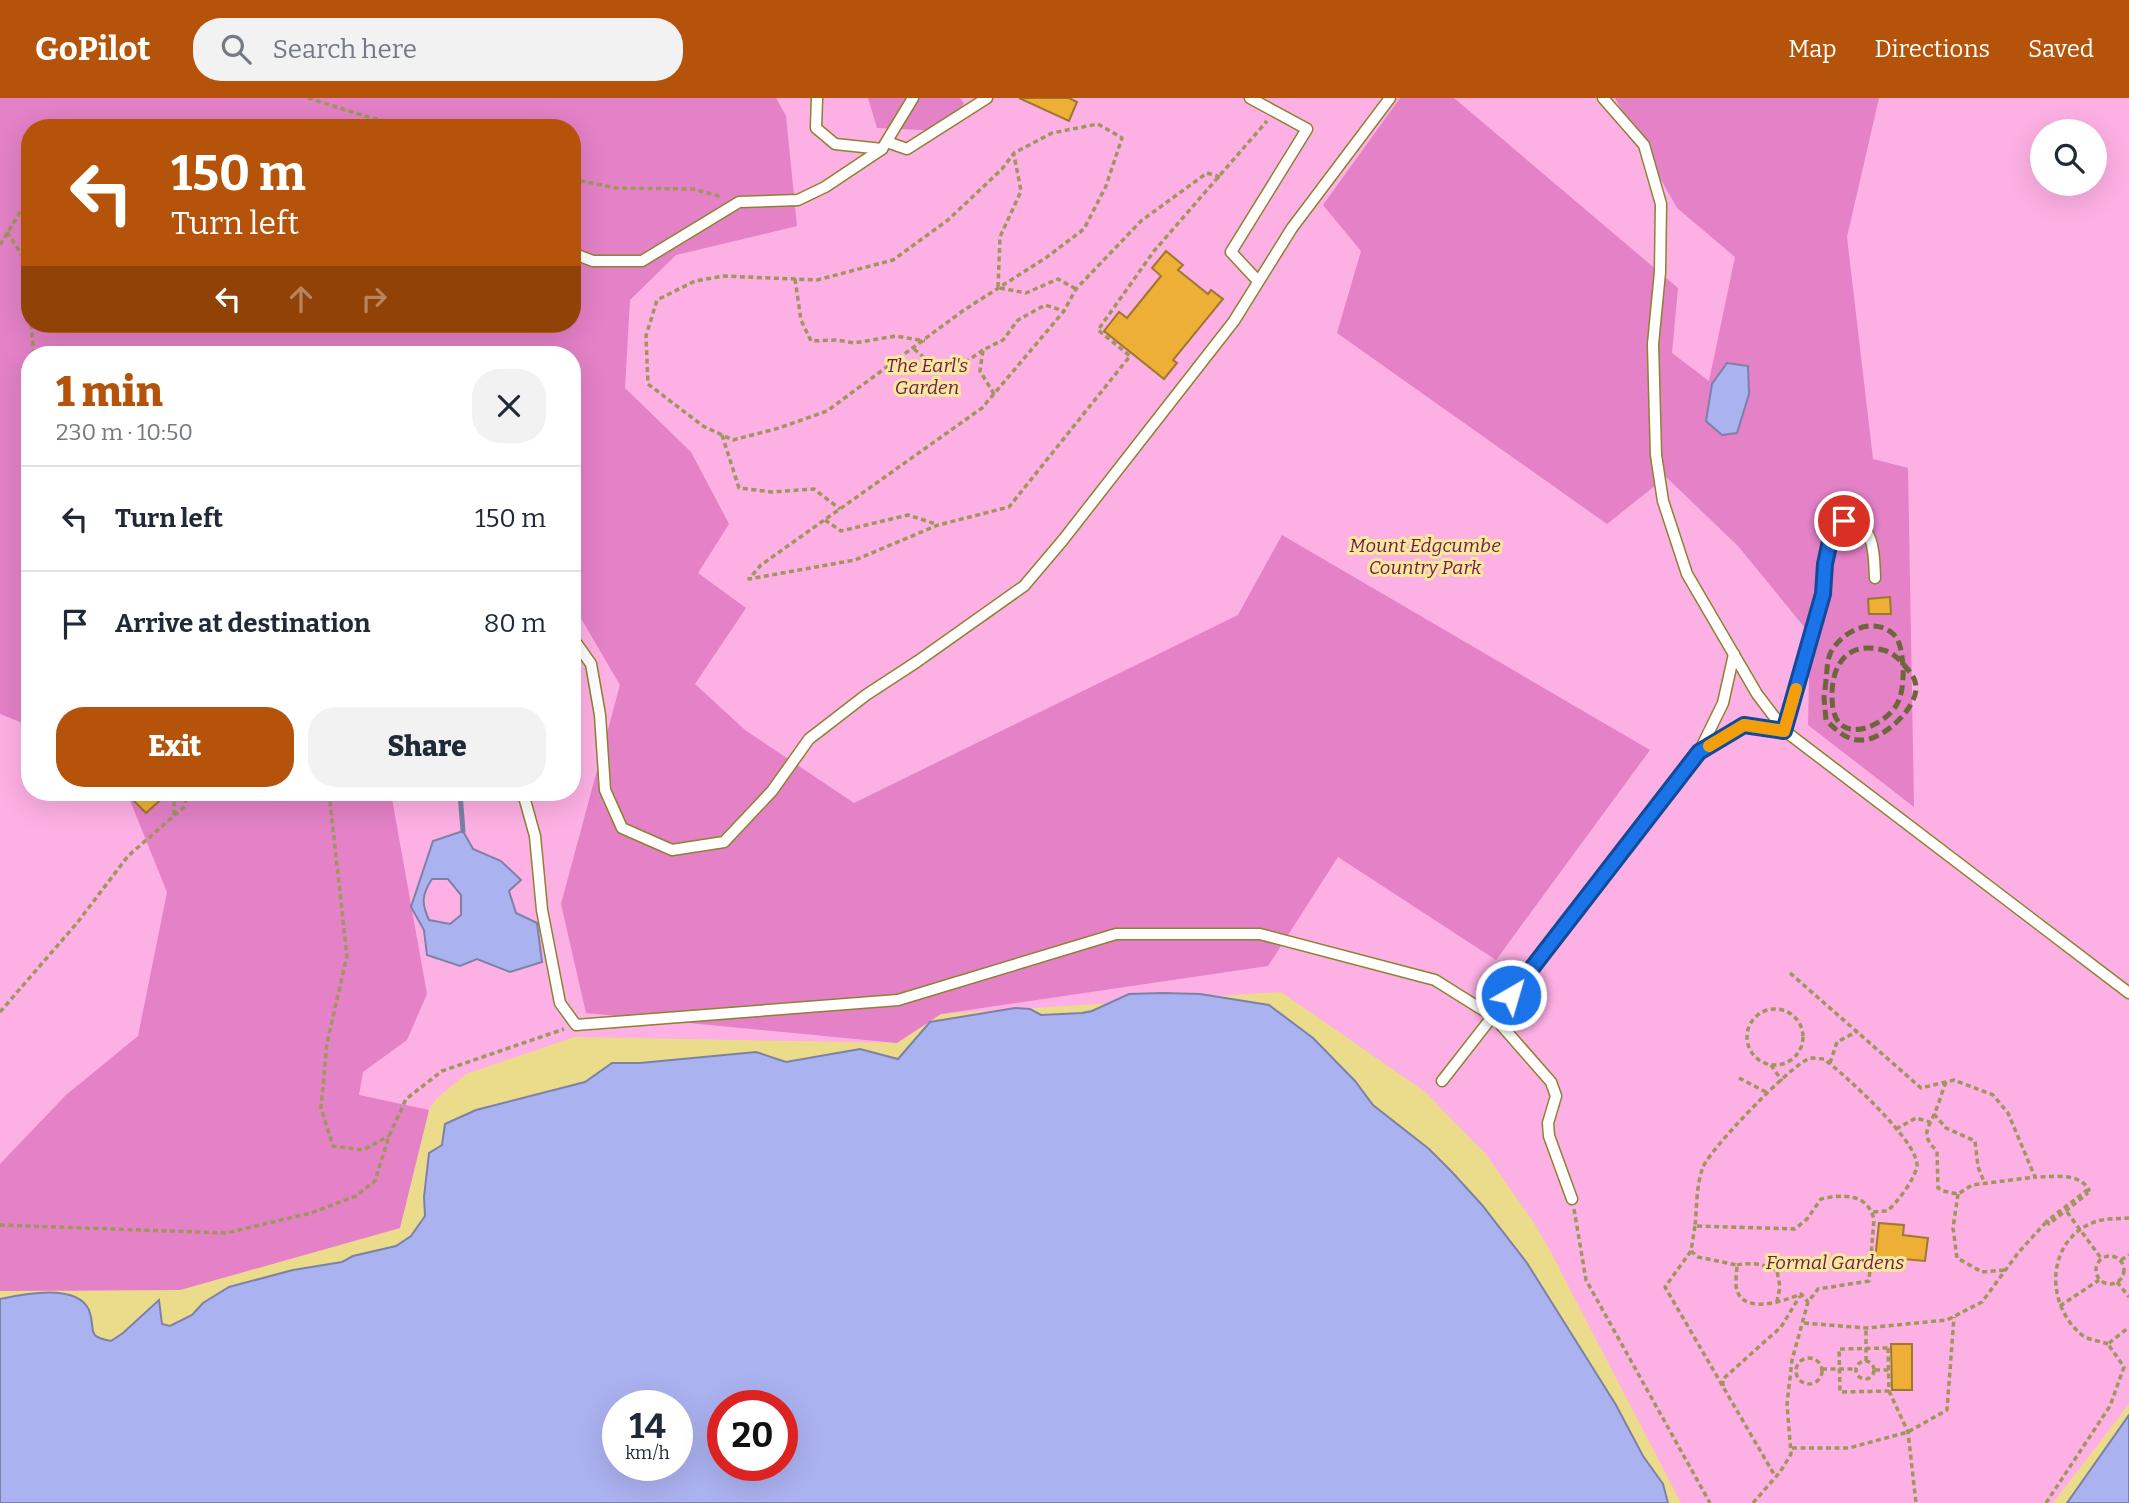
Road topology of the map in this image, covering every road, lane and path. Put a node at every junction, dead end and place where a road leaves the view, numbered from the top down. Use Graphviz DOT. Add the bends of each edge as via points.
graph roads {
  1 [pos="308,98"];
  2 [pos="817,98"];
  3 [pos="913,98"];
  4 [pos="987,98"];
  5 [pos="1250,98"];
  6 [pos="1390,98"];
  7 [pos="1603,98"];
  8 [pos="1275,112"];
  9 [pos="377,119"];
  10 [pos="884,145"];
  11 [pos="1014,153"];
  12 [pos="1220,177"];
  13 [pos="581,181"];
  14 [pos="739,202"];
  15 [pos="21,209"];
  16 [pos="7,232"];
  17 [pos="0,245"];
  18 [pos="21,253"];
  19 [pos="581,256"];
  20 [pos="795,279"];
  21 [pos="1258,281"];
  22 [pos="998,287"];
  23 [pos="1076,289"];
  24 [pos="1064,311"];
  25 [pos="925,341"];
  26 [pos="914,349"];
  27 [pos="983,350"];
  28 [pos="994,394"];
  29 [pos="722,435"];
  30 [pos="840,509"];
  31 [pos="825,520"];
  32 [pos="938,525"];
  33 [pos="1875,578"];
  34 [pos="581,650"];
  35 [pos="1734,654"];
  36 [pos="1784,731"];
  37 [pos="1699,752"];
  38 [pos="174,801"];
  39 [pos="185,801"];
  40 [pos="329,801"];
  41 [pos="525,801"];
  42 [pos="174,816"];
  43 [pos="1790,973"];
  44 [pos="2129,993"];
  45 [pos="0,1012"];
  46 [pos="1494,1017"];
  47 [pos="576,1025"];
  48 [pos="1858,1031"];
  49 [pos="1800,1050"];
  50 [pos="1809,1058"];
  51 [pos="1830,1063"];
  52 [pos="1772,1065"];
  53 [pos="1739,1078"];
  54 [pos="1442,1080"];
  55 [pos="1782,1081"];
  56 [pos="1946,1082"];
  57 [pos="1768,1093"];
  58 [pos="1934,1114"];
  59 [pos="1930,1122"];
  60 [pos="1896,1129"];
  61 [pos="389,1136"];
  62 [pos="2035,1177"];
  63 [pos="1985,1184"];
  64 [pos="2086,1191"];
  65 [pos="1958,1194"];
  66 [pos="1572,1199"];
  67 [pos="1872,1212"];
  68 [pos="2067,1212"];
  69 [pos="2129,1218"];
  70 [pos="2047,1222"];
  71 [pos="0,1225"];
  72 [pos="1696,1226"];
  73 [pos="2080,1229"];
  74 [pos="1691,1251"];
  75 [pos="2129,1255"];
  76 [pos="2101,1258"];
  77 [pos="2121,1260"];
  78 [pos="1737,1265"];
  79 [pos="2006,1270"];
  80 [pos="2099,1280"];
  81 [pos="2117,1282"];
  82 [pos="1801,1294"];
  83 [pos="2129,1297"];
  84 [pos="1777,1301"];
  85 [pos="1808,1302"];
  86 [pos="2060,1306"];
  87 [pos="1954,1317"];
  88 [pos="1804,1322"];
  89 [pos="2129,1327"];
  90 [pos="1866,1328"];
  91 [pos="2108,1344"];
  92 [pos="1866,1348"];
  93 [pos="1866,1361"];
  94 [pos="1822,1369"];
  95 [pos="1839,1369"];
  96 [pos="1856,1369"];
  97 [pos="1875,1370"];
  98 [pos="1889,1370"];
  99 [pos="1793,1374"];
  100 [pos="1866,1379"];
  101 [pos="1723,1387"];
  102 [pos="1866,1391"];
  103 [pos="1889,1391"];
  104 [pos="1908,1432"];
  105 [pos="1791,1448"];
  106 [pos="1776,1477"];
  107 [pos="1710,1503"];
  108 [pos="1753,1503"];
  109 [pos="1916,1503"];
  110 [pos="2046,1503"];
  1 -- 9 [label="path"];
  2 -- 10 [label="lane" via="816,128 835,144"];
  3 -- 10 [label="lane"];
  4 -- 10 [label="lane" via="907,149"];
  5 -- 8 [label="lane"];
  6 -- 21 [label="lane"];
  7 -- 35 [label="lane" via="1644,145 1661,204 1653,344 1656,455 1663,501 1688,575"];
  8 -- 12 [label="path"];
  8 -- 21 [label="lane" via="1307,130 1231,252"];
  10 -- 14 [label="lane" via="825,187 798,200"];
  11 -- 20 [label="path" via="948,220 893,260 817,280"];
  11 -- 22 [label="path" via="1021,191 1000,237"];
  11 -- 22 [label="path" via="1052,133 1098,124 1122,138 1106,186 1084,229"];
  12 -- 23 [label="path" via="1208,173 1141,221"];
  12 -- 32 [label="path" via="1154,251 1098,330 1130,356 1009,507"];
  13 -- 14 [label="path" via="616,188 693,189"];
  14 -- 19 [label="lane" via="642,261 593,261"];
  15 -- 16 [label="path"];
  16 -- 17 [label="path"];
  16 -- 18 [label="path"];
  20 -- 25 [label="path" via="801,320 811,341 854,343 896,336"];
  20 -- 29 [label="path" via="724,276 695,281 657,300 646,336 648,384"];
  21 -- 34 [label="lane" via="1234,321 1024,586 809,739 772,791 724,842 672,850 622,828 605,790 600,715 591,664"];
  22 -- 23 [label="path" via="1026,293 1058,279"];
  22 -- 25 [label="path"];
  23 -- 24 [label="path"];
  24 -- 27 [label="path" via="1045,305 1018,320 1003,340"];
  24 -- 28 [label="path"];
  25 -- 26 [label="path"];
  26 -- 27 [label="path" via="933,366 956,369"];
  26 -- 29 [label="path" via="827,411 733,440"];
  27 -- 28 [label="path" via="980,371"];
  28 -- 30 [label="path" via="982,408"];
  29 -- 30 [label="path" via="739,488 772,492 814,489"];
  30 -- 31 [label="path"];
  31 -- 32 [label="path" via="841,531 908,515"];
  31 -- 32 [label="path" via="761,565 749,579 855,560"];
  33 -- 36 [label="lane" via="1873,543 1866,531 1855,523 1837,525 1825,564 1823,594"];
  35 -- 36 [label="lane"];
  35 -- 37 [label="lane" via="1723,702"];
  36 -- 37 [label="lane" via="1744,725"];
  36 -- 44 [label="lane"];
  37 -- 46 [label="lane"];
  38 -- 42 [label="path"];
  39 -- 42 [label="path"];
  40 -- 61 [label="path" via="347,956 327,1043 321,1108 333,1146 363,1150"];
  41 -- 47 [label="lane" via="535,836 542,910 560,1003"];
  42 -- 45 [label="path" via="128,856"];
  43 -- 48 [label="path"];
  46 -- 47 [label="lane" via="1435,980 1259,934 1116,934 898,1000"];
  46 -- 54 [label="lane"];
  46 -- 66 [label="lane" via="1551,1082 1556,1096 1549,1136"];
  47 -- 61 [label="path" via="442,1070 406,1100"];
  48 -- 51 [label="path" via="1837,1042"];
  48 -- 56 [label="path" via="1921,1088"];
  49 -- 50 [label="path"];
  49 -- 52 [label="path" via="1788,1062"];
  49 -- 52 [label="path" via="1804,1041 1800,1022 1786,1010 1767,1009 1752,1021 1747,1039 1755,1056"];
  50 -- 51 [label="path"];
  50 -- 55 [label="path"];
  51 -- 60 [label="path"];
  52 -- 55 [label="path"];
  53 -- 57 [label="path"];
  55 -- 57 [label="path"];
  56 -- 58 [label="path"];
  56 -- 62 [label="path" via="1954,1080 1993,1095 2008,1113"];
  57 -- 72 [label="path" via="1704,1165"];
  58 -- 59 [label="path"];
  58 -- 63 [label="path" via="1947,1128 1975,1141"];
  59 -- 60 [label="path" via="1916,1118"];
  59 -- 65 [label="path" via="1926,1129 1929,1143 1937,1151 1938,1188"];
  60 -- 67 [label="path" via="1913,1150 1917,1166 1900,1200 1887,1211"];
  61 -- 71 [label="path" via="375,1181 356,1196 311,1213 226,1233"];
  62 -- 63 [label="path"];
  62 -- 64 [label="path" via="2079,1180 2086,1183"];
  63 -- 65 [label="path" via="1972,1185"];
  64 -- 68 [label="path"];
  64 -- 70 [label="path"];
  65 -- 79 [label="path" via="1953,1228 1957,1258 1982,1272"];
  66 -- 107 [label="path" via="1586,1280"];
  67 -- 72 [label="path" via="1856,1197 1842,1194 1822,1199 1795,1229"];
  67 -- 85 [label="path" via="1869,1281 1818,1289"];
  68 -- 70 [label="path"];
  68 -- 73 [label="path"];
  69 -- 73 [label="path" via="2104,1219"];
  70 -- 79 [label="path"];
  72 -- 74 [label="path"];
  73 -- 76 [label="path"];
  73 -- 86 [label="path" via="2063,1246 2054,1280"];
  74 -- 78 [label="path" via="1698,1257"];
  74 -- 101 [label="path" via="1665,1287"];
  75 -- 77 [label="path"];
  76 -- 77 [label="path" via="2111,1255"];
  76 -- 80 [label="path" via="2095,1271"];
  77 -- 81 [label="path" via="2123,1275"];
  78 -- 84 [label="path" via="1769,1266 1777,1271"];
  78 -- 84 [label="path" via="1736,1291 1744,1301"];
  79 -- 87 [label="path" via="1982,1302"];
  80 -- 81 [label="path"];
  80 -- 86 [label="path"];
  81 -- 83 [label="path"];
  82 -- 84 [label="path"];
  82 -- 85 [label="path"];
  82 -- 101 [label="path" via="1781,1327 1723,1379"];
  85 -- 88 [label="path"];
  86 -- 91 [label="path" via="2083,1336"];
  87 -- 90 [label="path"];
  87 -- 104 [label="path" via="1947,1410"];
  88 -- 90 [label="path"];
  88 -- 99 [label="path" via="1792,1360"];
  89 -- 91 [label="path"];
  90 -- 92 [label="path"];
  91 -- 110 [label="path" via="2124,1367 2110,1406"];
  92 -- 93 [label="path"];
  92 -- 95 [label="path" via="1839,1349"];
  92 -- 98 [label="path" via="1888,1348"];
  93 -- 96 [label="path"];
  93 -- 97 [label="path"];
  94 -- 95 [label="path"];
  94 -- 99 [label="path" via="1814,1383"];
  94 -- 99 [label="path" via="1818,1361 1807,1358"];
  95 -- 96 [label="path"];
  95 -- 102 [label="path" via="1840,1392"];
  96 -- 100 [label="path"];
  97 -- 98 [label="path"];
  97 -- 100 [label="path"];
  98 -- 103 [label="path"];
  99 -- 105 [label="path" via="1787,1404"];
  100 -- 102 [label="path"];
  101 -- 106 [label="path"];
  102 -- 103 [label="path"];
  103 -- 104 [label="path"];
  104 -- 105 [label="path" via="1849,1448"];
  104 -- 109 [label="path"];
  105 -- 106 [label="path"];
  106 -- 108 [label="path"];
}
